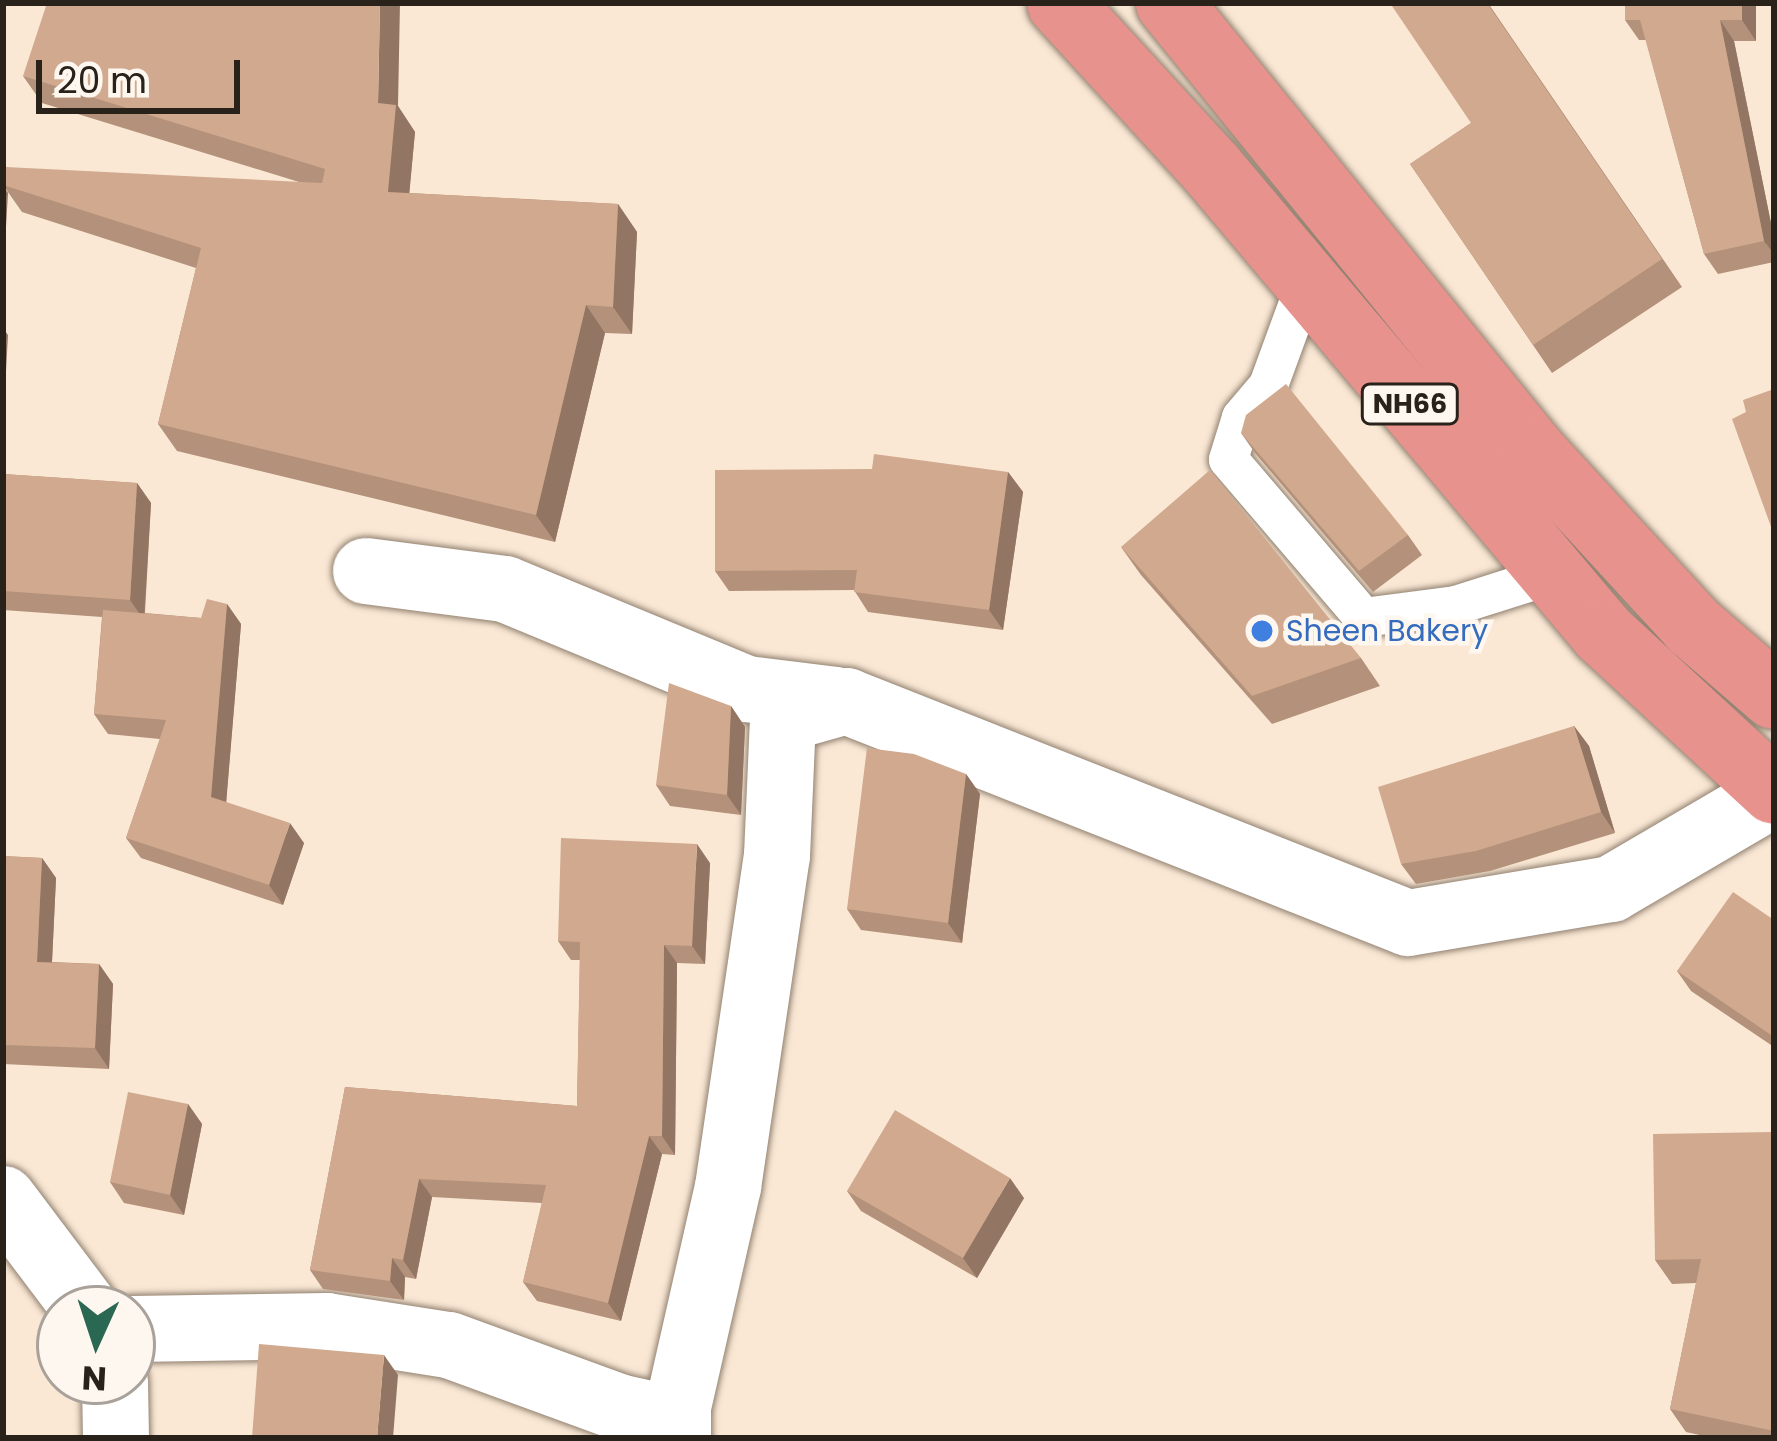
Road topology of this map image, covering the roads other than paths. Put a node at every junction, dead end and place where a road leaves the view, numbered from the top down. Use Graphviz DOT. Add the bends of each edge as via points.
graph roads {
  1 [pos="1060,3"];
  2 [pos="1169,3"];
  3 [pos="1306,281"];
  4 [pos="366,571"];
  5 [pos="1553,574"];
  6 [pos="1774,696"];
  7 [pos="846,701"];
  8 [pos="1764,799"];
  9 [pos="3,1198"];
  10 [pos="68,1285"];
  11 [pos="156,1329"];
  12 [pos="115,1405"];
  13 [pos="678,1422"];
  14 [pos="116,1438"];
  1 -- 3 [label="highway, NH66"];
  2 -- 6 [label="highway, NH66" via="1534,454 1693,626"];
  3 -- 5 [label="highway, NH66"];
  3 -- 5 [label="lane" via="1268,386 1241,417 1228,459 1242,476 1363,617 1455,605"];
  4 -- 7 [label="street" via="505,589 746,689"];
  5 -- 8 [label="highway, NH66"];
  7 -- 8 [label="street" via="1408,923 1611,889"];
  7 -- 13 [label="street" via="783,719 777,856 728,1187"];
  9 -- 10 [label="street"];
  11 -- 13 [label="street" via="327,1326 448,1345"];
  12 -- 14 [label="street"];
}
